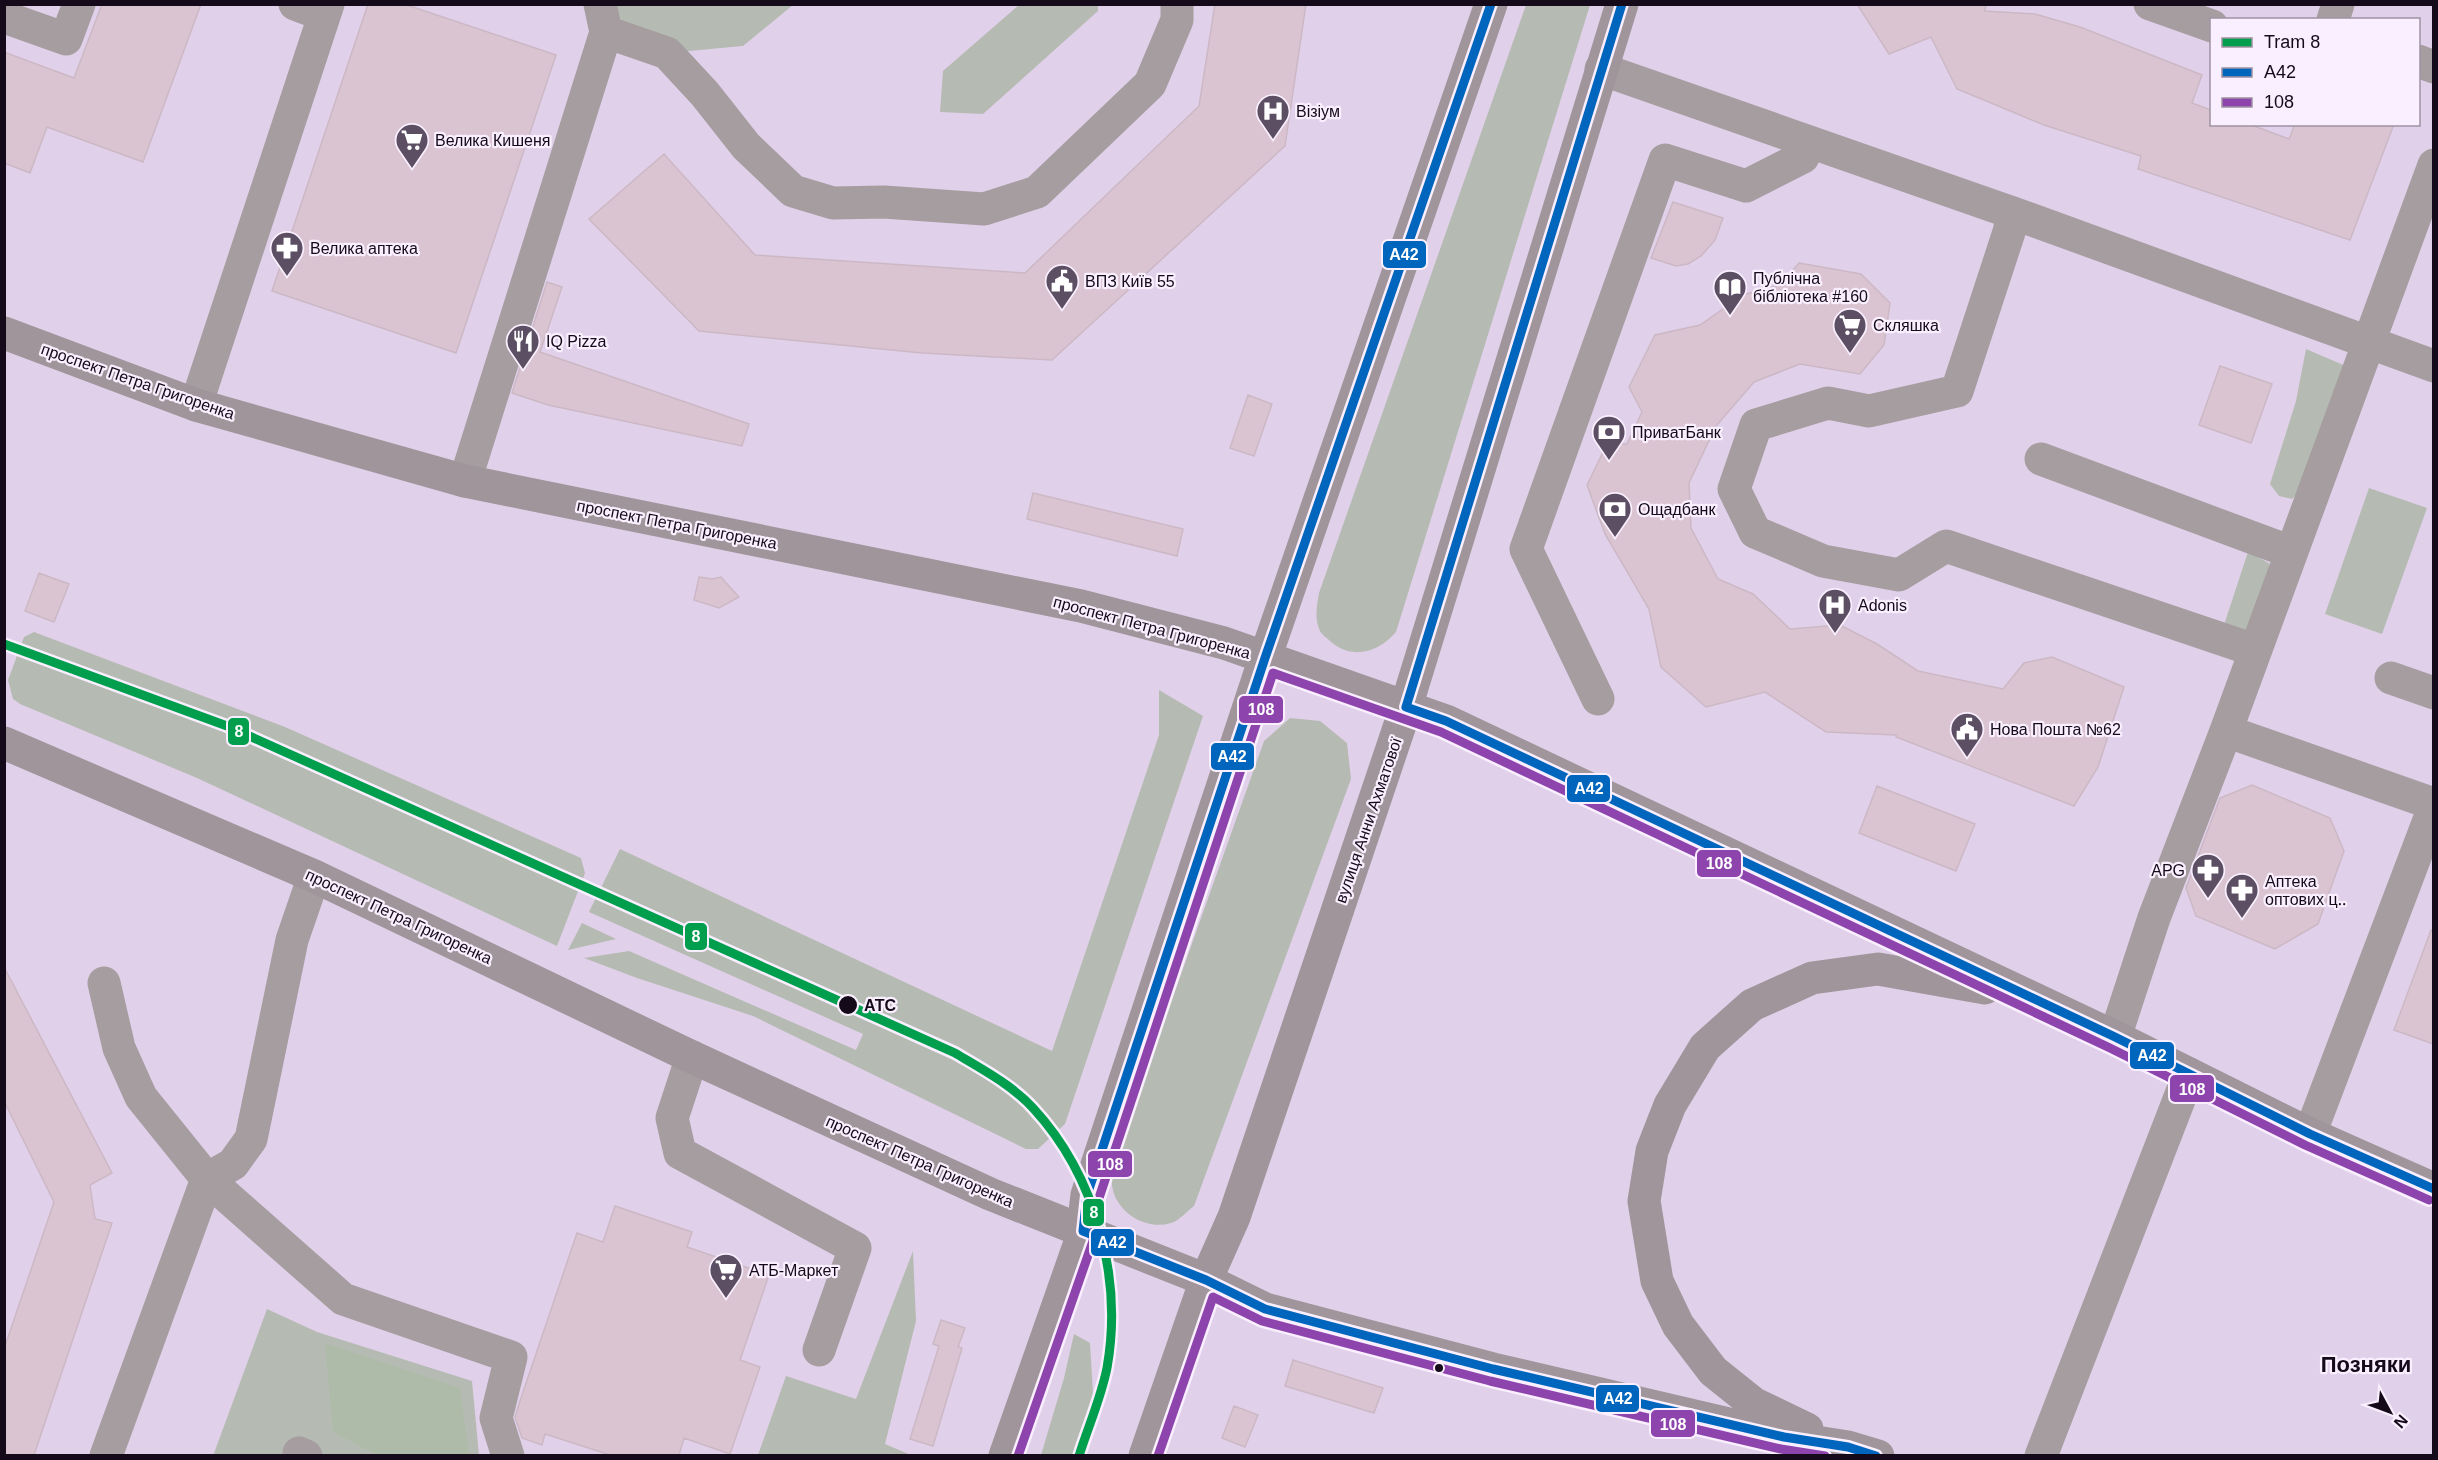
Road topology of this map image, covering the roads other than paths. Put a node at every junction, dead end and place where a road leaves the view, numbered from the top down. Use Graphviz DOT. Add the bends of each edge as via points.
graph roads {
  1 [pos="79,4"];
  2 [pos="1178,4"];
  3 [pos="1491,4"];
  4 [pos="1622,4"];
  5 [pos="2150,4"];
  6 [pos="316,8"];
  7 [pos="4,17"];
  8 [pos="603,19"];
  9 [pos="2210,26"];
  10 [pos="1600,69"];
  11 [pos="1808,143"];
  12 [pos="2433,165"];
  13 [pos="2013,213"];
  14 [pos="4,333"];
  15 [pos="2368,342"];
  16 [pos="2433,366"];
  17 [pos="196,405"];
  18 [pos="2041,459"];
  19 [pos="465,481"];
  20 [pos="2291,552"];
  21 [pos="2254,650"];
  22 [pos="1265,658"];
  23 [pos="2391,678"];
  24 [pos="2433,693"];
  25 [pos="1598,699"];
  26 [pos="1406,707"];
  27 [pos="2226,731"];
  28 [pos="4,743"];
  29 [pos="2433,805"];
  30 [pos="314,876"];
  31 [pos="104,983"];
  32 [pos="2025,994"];
  33 [pos="2115,1037"];
  34 [pos="692,1057"];
  35 [pos="2189,1074"];
  36 [pos="2310,1134"];
  37 [pos="207,1179"];
  38 [pos="2433,1189"];
  39 [pos="1083,1231"];
  40 [pos="1206,1280"];
  41 [pos="819,1350"];
  42 [pos="1784,1446"];
  43 [pos="1841,1447"];
  44 [pos="106,1455"];
  45 [pos="508,1455"];
  46 [pos="1005,1455"];
  47 [pos="1146,1455"];
  48 [pos="1878,1455"];
  49 [pos="2042,1455"];
  1 -- 7 [label="lane" via="66,39"];
  2 -- 8 [label="lane" via="1177,21 1150,84 1037,192 984,209 884,201 833,202 793,191 746,146 667,53"];
  3 -- 22 [label="main road"];
  4 -- 10 [label="main road, вулиця Анни Ахматової"];
  5 -- 9 [label="lane"];
  6 -- 17 [label="lane"];
  8 -- 19 [label="lane"];
  10 -- 11 [label="lane"];
  10 -- 26 [label="main road, вулиця Анни Ахматової"];
  11 -- 13 [label="lane"];
  11 -- 25 [label="lane" via="1803,157 1746,186 1665,160 1527,549"];
  12 -- 15 [label="lane"];
  13 -- 15 [label="lane"];
  13 -- 21 [label="lane" via="1957,391 1869,411 1828,403 1756,425 1734,489 1755,532 1823,561 1899,576 1946,546"];
  14 -- 17 [label="main road, проспект Петра Григоренка"];
  15 -- 16 [label="lane"];
  15 -- 20 [label="lane"];
  17 -- 19 [label="main road, проспект Петра Григоренка"];
  18 -- 20 [label="lane"];
  19 -- 22 [label="main road, проспект Петра Григоренка" via="1081,606 1224,643"];
  20 -- 21 [label="lane"];
  21 -- 27 [label="lane"];
  22 -- 26 [label="main road, проспект Петра Григоренка"];
  22 -- 39 [label="main road" via="1087,1195"];
  23 -- 24 [label="lane"];
  26 -- 32 [label="main road, проспект Петра Григоренка" via="1446,721"];
  26 -- 40 [label="main road, вулиця Анни Ахматової" via="1234,1217"];
  27 -- 29 [label="lane"];
  27 -- 33 [label="lane" via="2154,918"];
  28 -- 30 [label="main road, проспект Петра Григоренка"];
  29 -- 36 [label="lane"];
  30 -- 34 [label="main road, проспект Петра Григоренка"];
  30 -- 37 [label="lane" via="292,940 251,1139 233,1164"];
  31 -- 37 [label="lane" via="119,1048 141,1097"];
  32 -- 33 [label="main road, проспект Петра Григоренка"];
  32 -- 43 [label="main road" via="1878,969 1812,978 1752,1005 1705,1047 1670,1105 1652,1151 1644,1201 1657,1281 1678,1325 1713,1371 1753,1402"];
  33 -- 35 [label="main road, проспект Петра Григоренка"];
  34 -- 39 [label="main road, проспект Петра Григоренка" via="990,1194"];
  34 -- 41 [label="lane" via="672,1118 680,1153 855,1248"];
  35 -- 36 [label="main road, проспект Петра Григоренка"];
  35 -- 49 [label="lane"];
  36 -- 38 [label="main road, проспект Петра Григоренка"];
  37 -- 44 [label="lane"];
  37 -- 45 [label="lane" via="343,1299 511,1357 496,1418"];
  39 -- 40 [label="main road, проспект Петра Григоренка"];
  39 -- 46 [label="main road"];
  40 -- 42 [label="main road, проспект Петра Григоренка" via="1265,1309"];
  40 -- 47 [label="main road, вулиця Анни Ахматової"];
  42 -- 43 [label="main road, проспект Петра Григоренка"];
  43 -- 48 [label="main road, проспект Петра Григоренка"];
}
